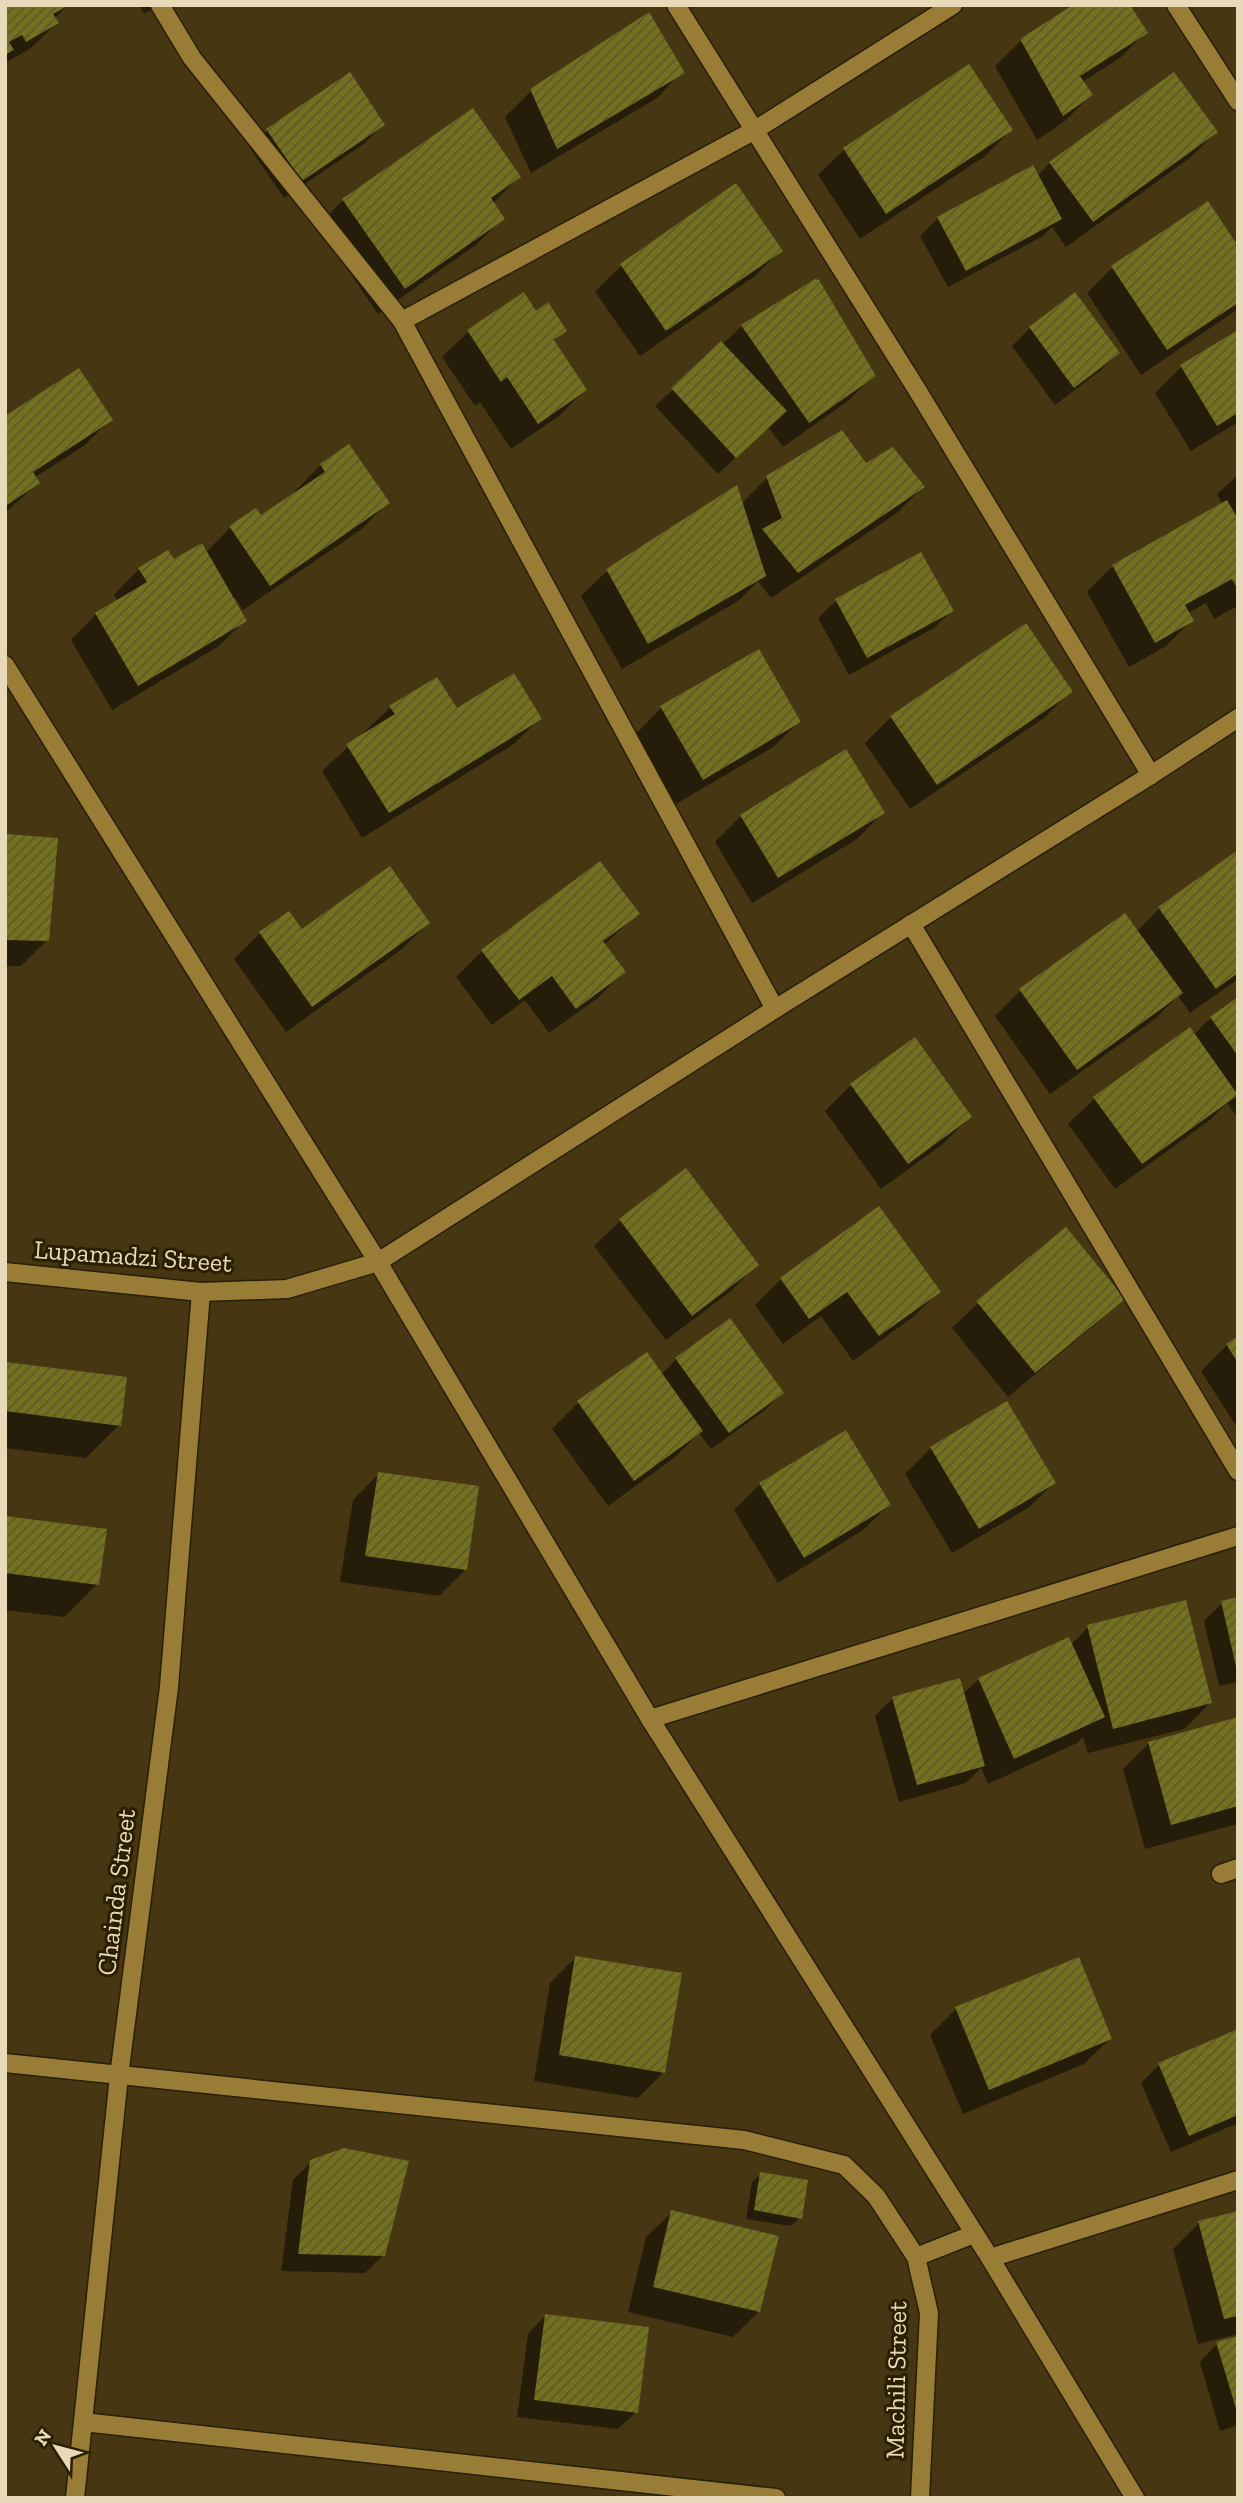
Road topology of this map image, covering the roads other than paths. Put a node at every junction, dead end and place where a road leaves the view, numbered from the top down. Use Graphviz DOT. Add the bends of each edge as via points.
graph roads {
  1 [pos="160,5"];
  2 [pos="676,5"];
  3 [pos="953,5"];
  4 [pos="1176,5"];
  5 [pos="1238,101"];
  6 [pos="755,130"];
  7 [pos="402,321"];
  8 [pos="5,665"];
  9 [pos="1238,718"];
  10 [pos="1151,775"];
  11 [pos="911,924"];
  12 [pos="775,1009"];
  13 [pos="378,1262"];
  14 [pos="5,1272"];
  15 [pos="201,1292"];
  16 [pos="1238,1471"];
  17 [pos="1238,1536"];
  18 [pos="650,1718"];
  19 [pos="5,2063"];
  20 [pos="119,2076"];
  21 [pos="1238,2180"];
  22 [pos="974,2234"];
  23 [pos="916,2257"];
  24 [pos="990,2258"];
  25 [pos="83,2422"];
  26 [pos="75,2498"];
  27 [pos="776,2498"];
  28 [pos="920,2498"];
  29 [pos="1135,2498"];
  1 -- 7 [label="street" via="192,58"];
  2 -- 6 [label="street"];
  3 -- 6 [label="street"];
  4 -- 5 [label="street"];
  6 -- 7 [label="street"];
  6 -- 10 [label="street"];
  7 -- 12 [label="street"];
  8 -- 13 [label="street"];
  9 -- 10 [label="street, Lupamadzi Street"];
  10 -- 11 [label="street, Lupamadzi Street"];
  11 -- 12 [label="street, Lupamadzi Street"];
  11 -- 16 [label="street"];
  12 -- 13 [label="street, Lupamadzi Street"];
  13 -- 15 [label="street, Lupamadzi Street" via="286,1289"];
  13 -- 18 [label="street"];
  14 -- 15 [label="street, Lupamadzi Street"];
  15 -- 20 [label="street, Chainda Street" via="169,1687"];
  17 -- 18 [label="street"];
  18 -- 22 [label="street"];
  19 -- 20 [label="street, Machili Street"];
  20 -- 23 [label="street, Machili Street" via="744,2140 844,2165 876,2196"];
  20 -- 25 [label="street, Chainda Street"];
  21 -- 24 [label="street"];
  22 -- 23 [label="street"];
  22 -- 24 [label="street"];
  23 -- 28 [label="street, Machili Street" via="929,2314"];
  24 -- 29 [label="street"];
  25 -- 26 [label="street, Chainda Street"];
  25 -- 27 [label="street"];
}
